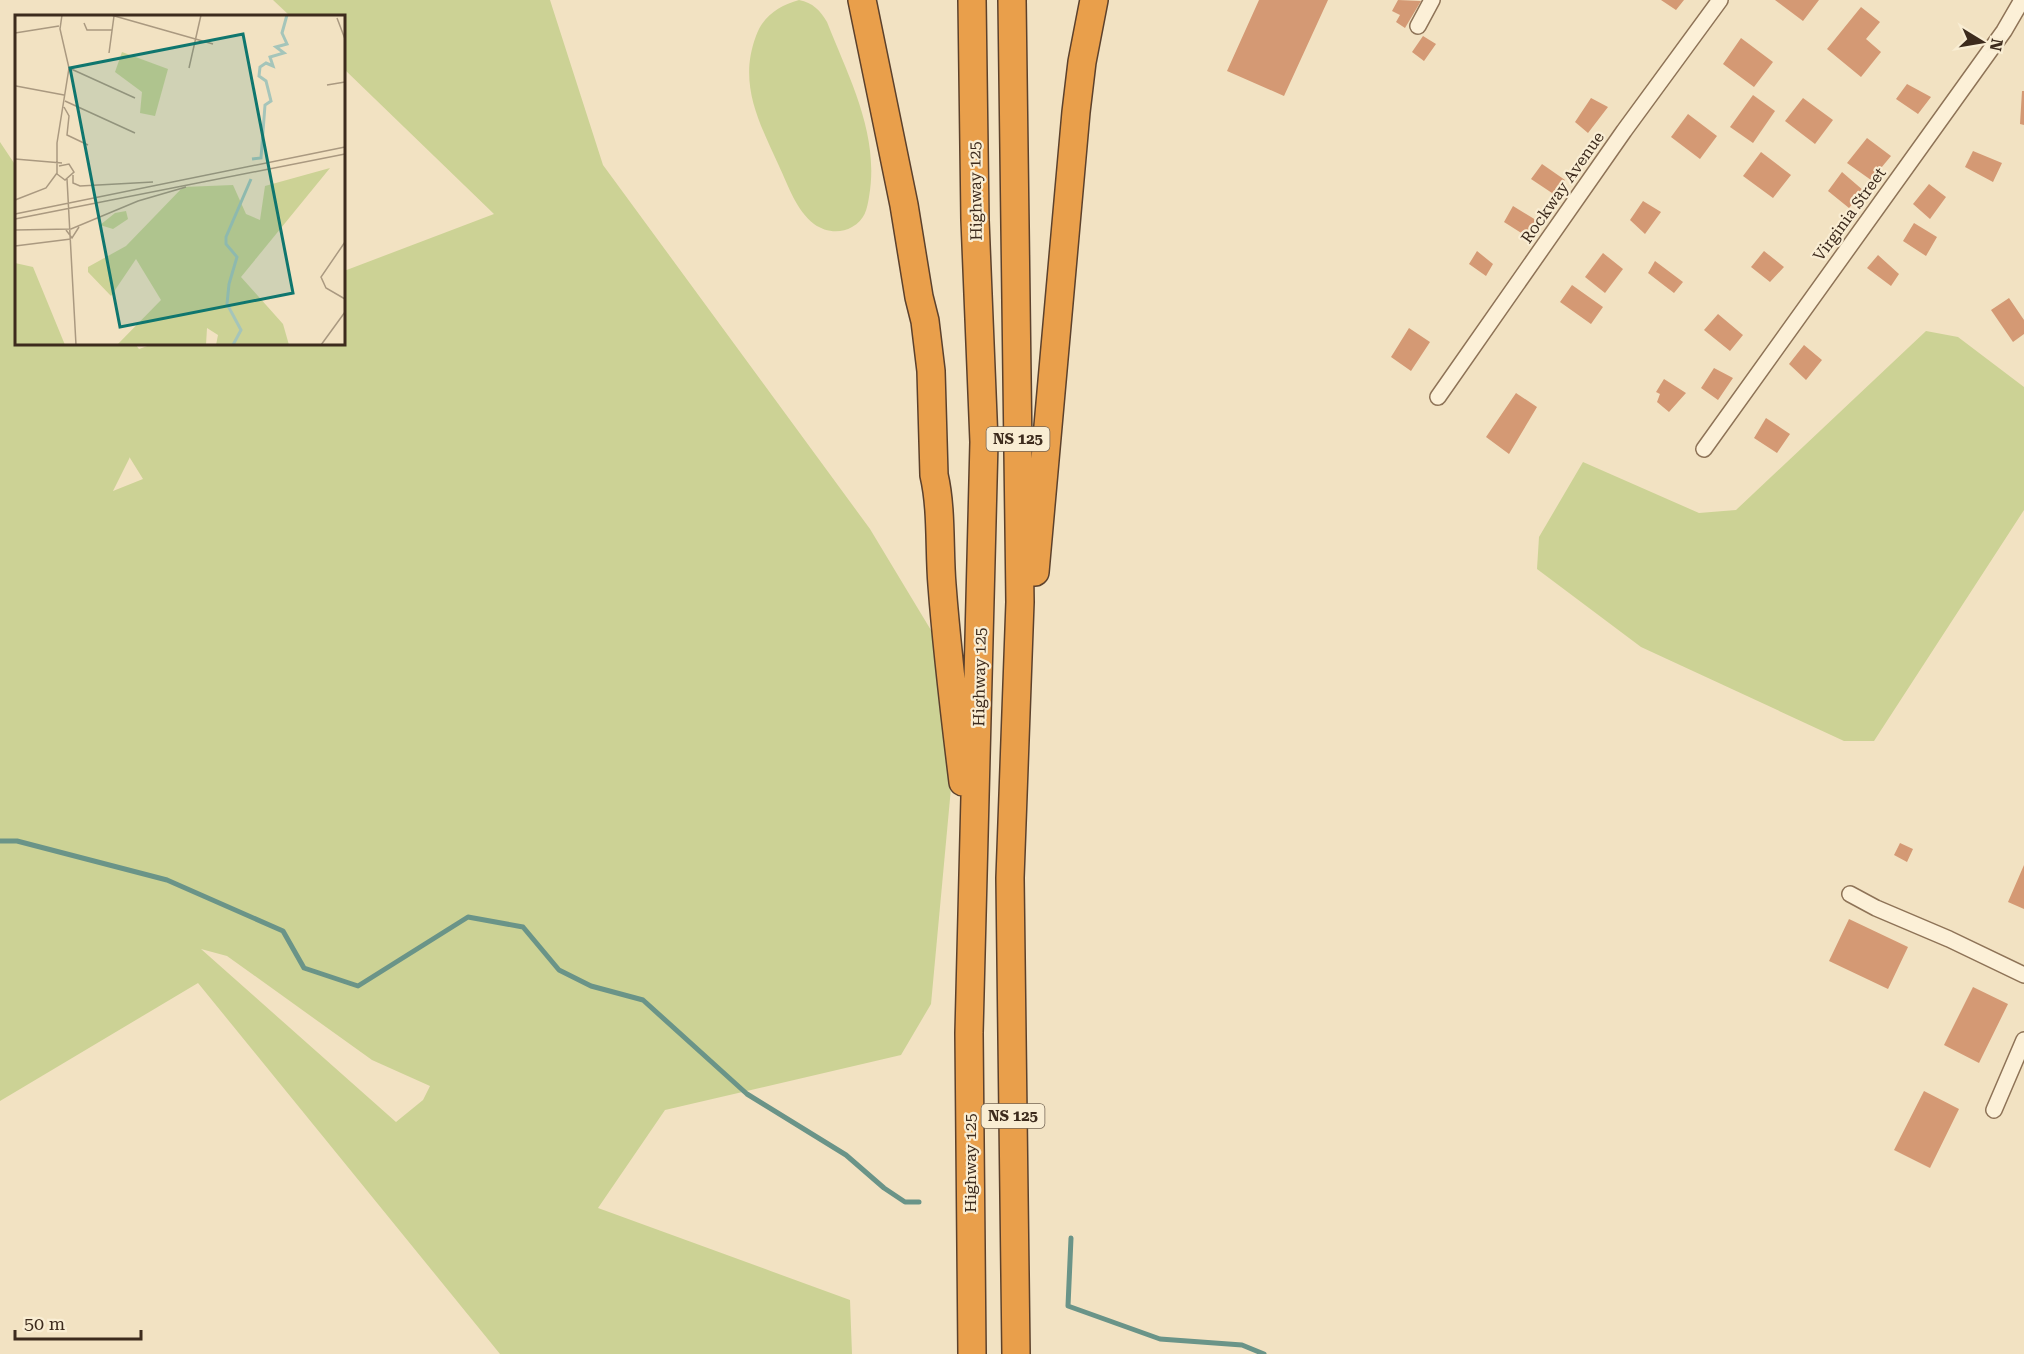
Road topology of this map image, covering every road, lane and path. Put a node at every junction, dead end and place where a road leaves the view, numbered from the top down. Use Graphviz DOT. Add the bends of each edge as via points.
graph roads {
  1 [pos="862,0"];
  2 [pos="972,0"];
  3 [pos="1012,0"];
  4 [pos="1094,0"];
  5 [pos="1432,0"];
  6 [pos="1720,0"];
  7 [pos="2022,0"];
  8 [pos="1418,26"];
  9 [pos="1438,398"];
  10 [pos="1704,449"];
  11 [pos="974,876"];
  12 [pos="1010,878"];
  13 [pos="1850,894"];
  14 [pos="2024,975"];
  15 [pos="2024,1040"];
  16 [pos="1994,1110"];
  17 [pos="972,1354"];
  18 [pos="1016,1354"];
  1 -- 11 [label="highway" via="904,205 931,371 934,475 947,647"];
  2 -- 11 [label="highway, Highway 125 / NS 125" via="984,442"];
  3 -- 12 [label="highway, NS 125" via="1020,602"];
  4 -- 12 [label="highway" via="1074,134"];
  5 -- 8 [label="street"];
  6 -- 9 [label="street, Rockway Avenue"];
  7 -- 10 [label="street, Virginia Street" via="2004,31"];
  11 -- 17 [label="highway, Highway 125 / NS 125" via="969,1033"];
  12 -- 18 [label="highway, NS 125"];
  13 -- 14 [label="street"];
  15 -- 16 [label="street"];
}
